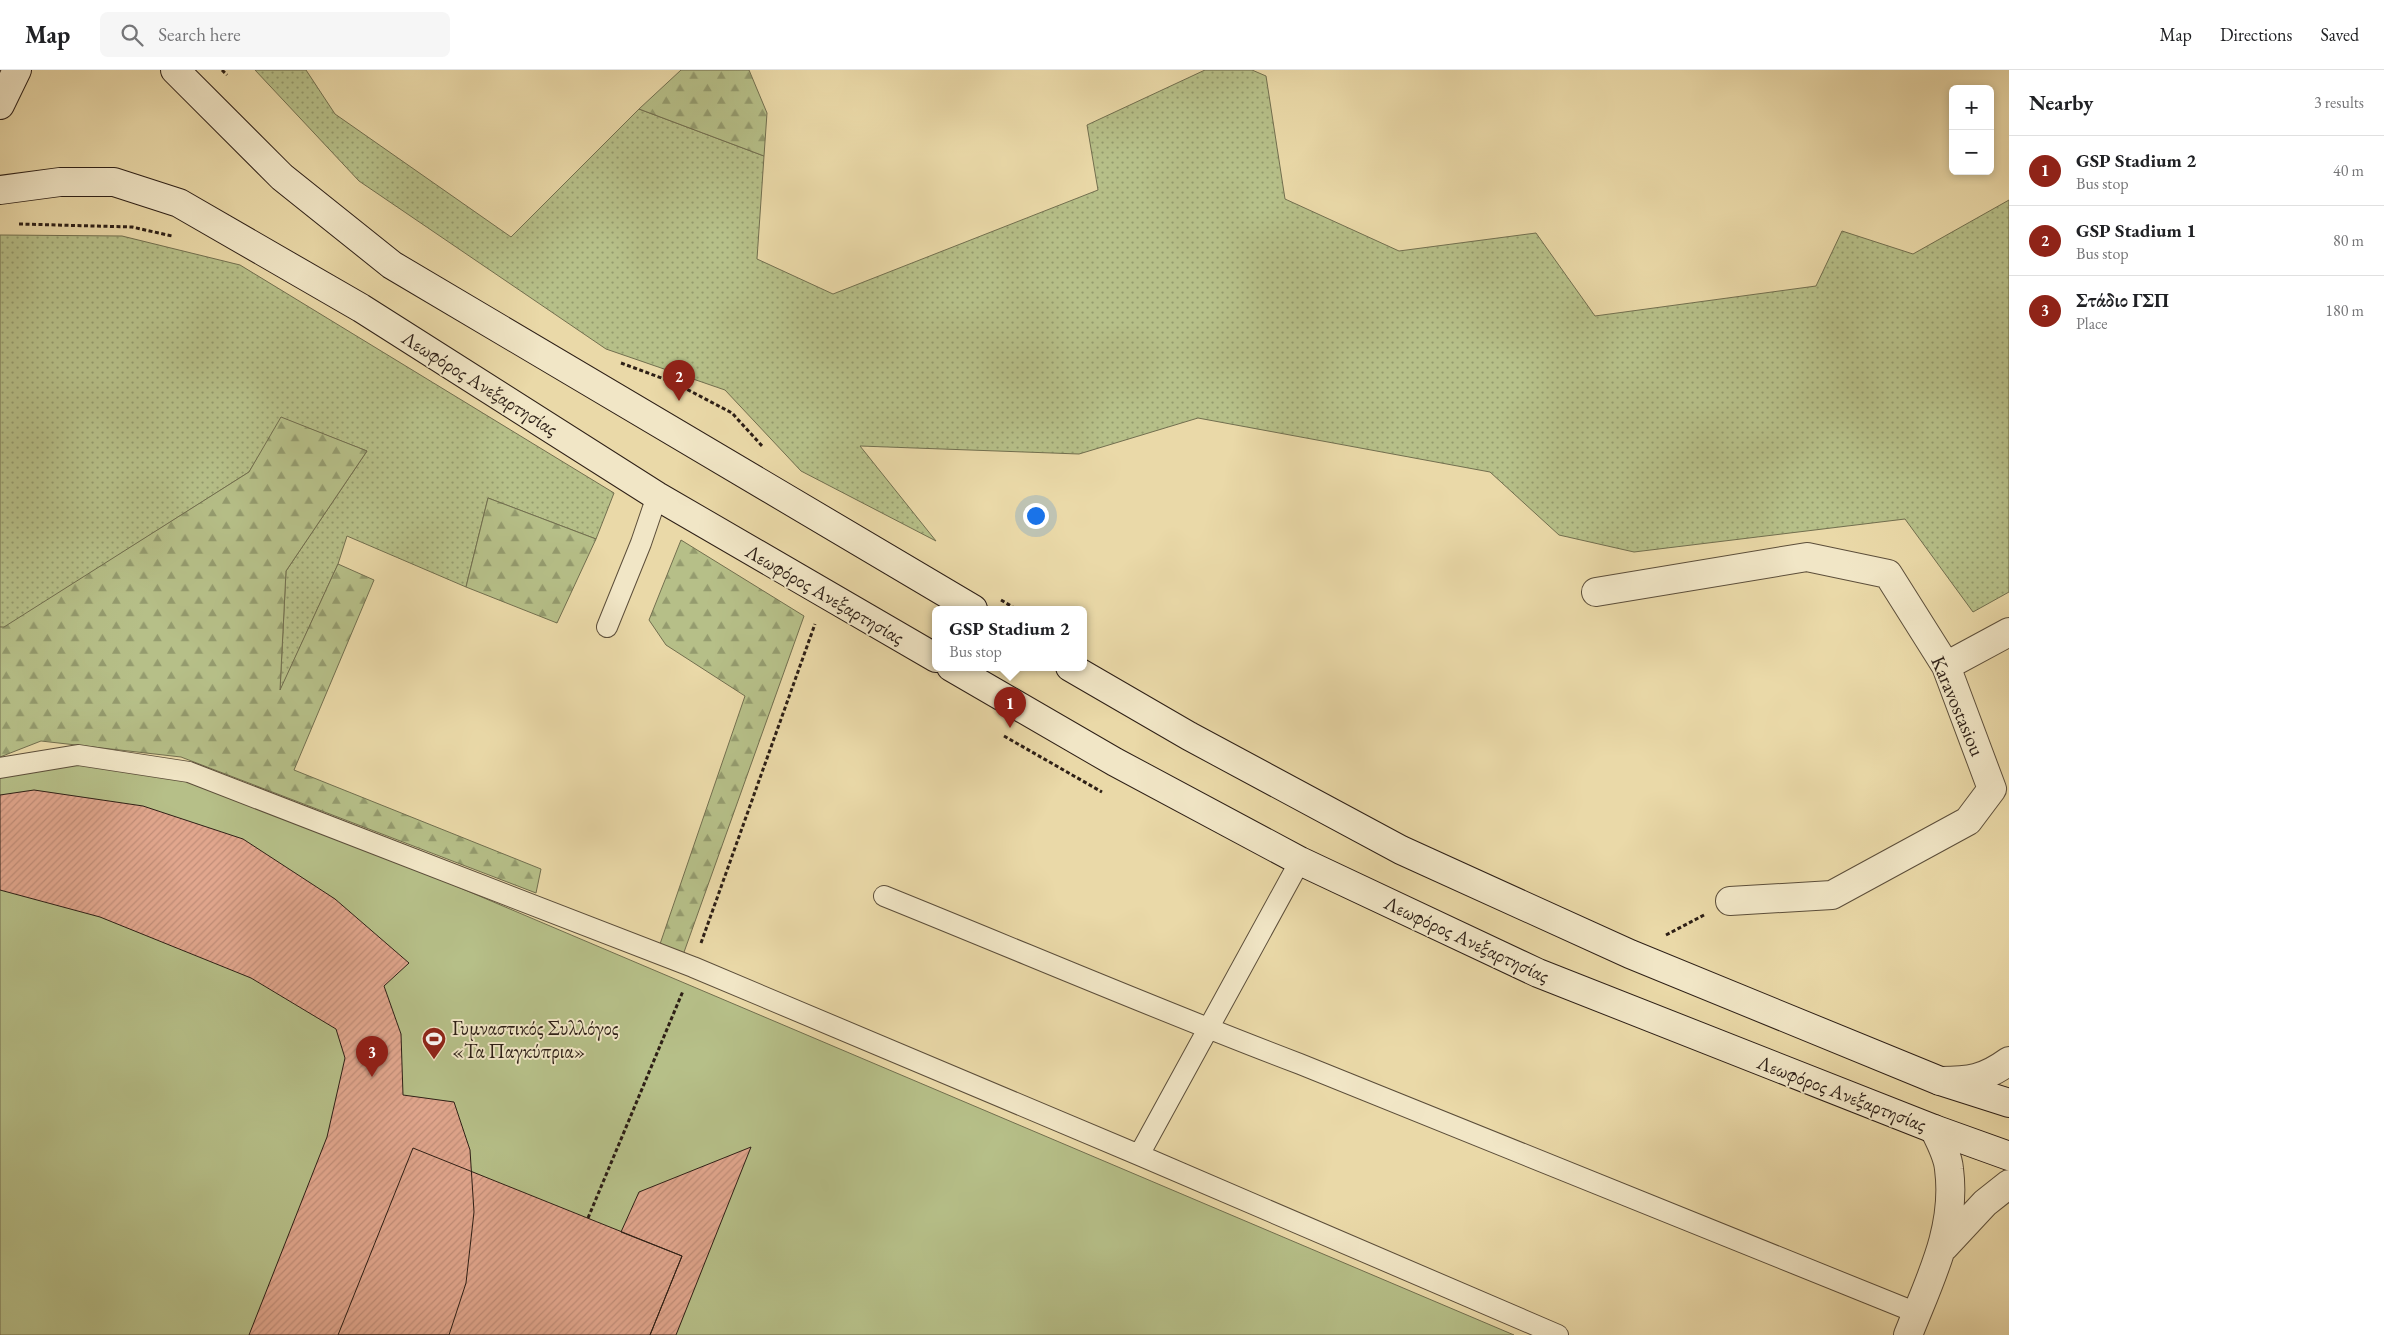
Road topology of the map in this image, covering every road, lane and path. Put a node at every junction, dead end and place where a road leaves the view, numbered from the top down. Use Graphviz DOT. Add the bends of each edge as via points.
graph roads {
  1 [pos="17,70"];
  2 [pos="175,70"];
  3 [pos="222,70"];
  4 [pos="230,79"];
  5 [pos="0,105"];
  6 [pos="0,190"];
  7 [pos="612,360"];
  8 [pos="766,451"];
  9 [pos="657,496"];
  10 [pos="1596,592"];
  11 [pos="840,602"];
  12 [pos="968,606"];
  13 [pos="607,627"];
  14 [pos="2009,632"];
  15 [pos="932,656"];
  16 [pos="1946,666"];
  17 [pos="958,671"];
  18 [pos="1077,671"];
  19 [pos="0,768"];
  20 [pos="1300,861"];
  21 [pos="884,896"];
  22 [pos="1730,901"];
  23 [pos="1630,954"];
  24 [pos="693,967"];
  25 [pos="1208,1030"];
  26 [pos="2009,1061"];
  27 [pos="1940,1081"];
  28 [pos="2009,1103"];
  29 [pos="1934,1129"];
  30 [pos="1139,1155"];
  31 [pos="2009,1156"];
  32 [pos="2009,1184"];
  33 [pos="588,1218"];
  34 [pos="1944,1247"];
  35 [pos="1912,1324"];
  36 [pos="1558,1335"];
  1 -- 5 [label="main road"];
  2 -- 12 [label="main road" via="282,178 392,265"];
  3 -- 4 [label="path"];
  6 -- 9 [label="main road, Λεωφόρος Ανεξαρτησίας" via="60,182 114,182 179,203 361,308"];
  7 -- 8 [label="path" via="675,383 732,412"];
  9 -- 11 [label="main road, Λεωφόρος Ανεξαρτησίας"];
  9 -- 13 [label="lane"];
  10 -- 16 [label="main road, Karavostasiou" via="1807,557 1879,572 1888,574"];
  11 -- 15 [label="main road, Λεωφόρος Ανεξαρτησίας"];
  11 -- 24 [label="path" via="822,605"];
  14 -- 16 [label="main road"];
  16 -- 22 [label="main road, Karavostasiou" via="1992,788 1968,821 1832,895"];
  17 -- 20 [label="main road, Λεωφόρος Ανεξαρτησίας" via="1116,762"];
  18 -- 23 [label="main road" via="1189,736 1401,850"];
  19 -- 24 [label="lane" via="78,755 189,772"];
  20 -- 25 [label="lane"];
  20 -- 29 [label="main road, Λεωφόρος Ανεξαρτησίας" via="1538,973"];
  21 -- 25 [label="lane"];
  22 -- 23 [label="path"];
  23 -- 27 [label="main road"];
  24 -- 30 [label="lane"];
  24 -- 33 [label="path"];
  25 -- 30 [label="lane"];
  25 -- 35 [label="lane" via="1300,1064"];
  26 -- 27 [label="main road" via="1992,1074 1968,1081"];
  27 -- 28 [label="main road"];
  29 -- 31 [label="main road, Λεωφόρος Ανεξαρτησίας"];
  29 -- 34 [label="main road" via="1950,1167"];
  30 -- 36 [label="lane"];
  32 -- 34 [label="main road" via="1985,1203"];
  34 -- 35 [label="main road"];
}
